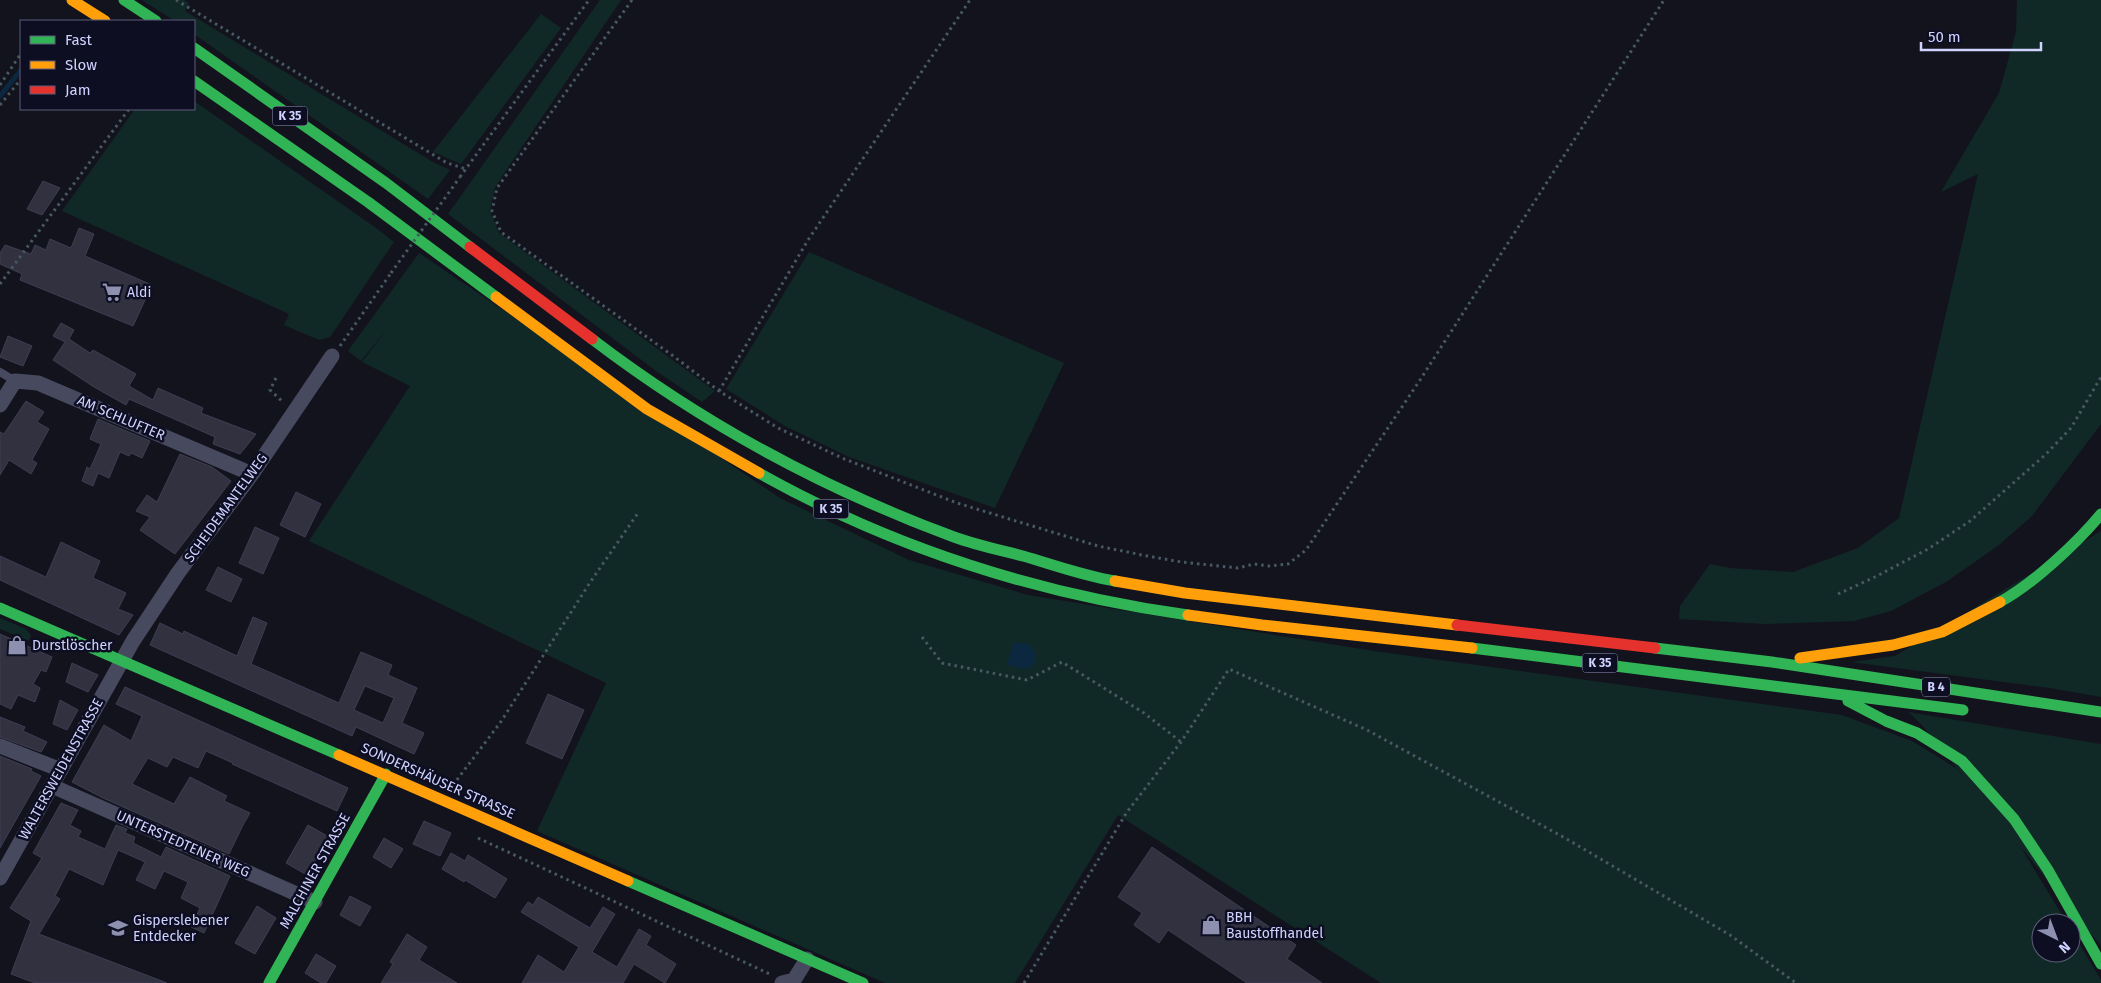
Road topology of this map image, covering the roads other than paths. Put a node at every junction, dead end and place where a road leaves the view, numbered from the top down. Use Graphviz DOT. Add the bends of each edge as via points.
graph roads {
  1 [pos="72,0"];
  2 [pos="124,0"];
  3 [pos="103,20"];
  4 [pos="154,20"];
  5 [pos="195,49"];
  6 [pos="195,82"];
  7 [pos="332,356"];
  8 [pos="0,372"];
  9 [pos="15,381"];
  10 [pos="0,405"];
  11 [pos="252,474"];
  12 [pos="2101,514"];
  13 [pos="0,608"];
  14 [pos="122,660"];
  15 [pos="1772,662"];
  16 [pos="1831,693"];
  17 [pos="1974,711"];
  18 [pos="2101,712"];
  19 [pos="0,746"];
  20 [pos="61,770"];
  21 [pos="386,774"];
  22 [pos="52,786"];
  23 [pos="0,878"];
  24 [pos="315,902"];
  25 [pos="807,959"];
  26 [pos="2101,964"];
  27 [pos="788,982"];
  28 [pos="269,983"];
  29 [pos="863,983"];
  1 -- 3 [label="main road"];
  2 -- 4 [label="main road"];
  5 -- 15 [label="main road, K 35" via="386,183 639,374 704,417 778,460 844,492 956,537 1103,578 1185,593"];
  6 -- 16 [label="main road, K 35" via="368,202 647,409 776,483 940,556 1030,582 1144,608 1262,626 1561,658"];
  7 -- 11 [label="street, SCHEIDEMANTELWEG"];
  8 -- 9 [label="lane"];
  9 -- 10 [label="street"];
  9 -- 11 [label="street, AM SCHLUFTER" via="38,383"];
  11 -- 14 [label="street, SCHEIDEMANTELWEG" via="178,573"];
  12 -- 15 [label="main road" via="2081,538 2013,595 1942,632 1893,645"];
  13 -- 14 [label="main road, SONDERSHÄUSER STRASSE"];
  14 -- 20 [label="street, WALTERSWEIDENSTRASSE"];
  14 -- 21 [label="main road, SONDERSHÄUSER STRASSE"];
  15 -- 18 [label="main road, B 4"];
  16 -- 17 [label="main road, B 4"];
  16 -- 26 [label="main road" via="1886,721 1917,732 1962,761 2014,819 2048,870"];
  19 -- 20 [label="street"];
  20 -- 22 [label="street, WALTERSWEIDENSTRASSE"];
  21 -- 24 [label="main road, MALCHINER STRASSE"];
  21 -- 25 [label="main road, SONDERSHÄUSER STRASSE"];
  22 -- 23 [label="street, WALTERSWEIDENSTRASSE"];
  22 -- 24 [label="street, UNTERSTEDTENER WEG"];
  24 -- 28 [label="main road, MALCHINER STRASSE"];
  25 -- 27 [label="street"];
  25 -- 29 [label="main road, SONDERSHÄUSER STRASSE"];
}
